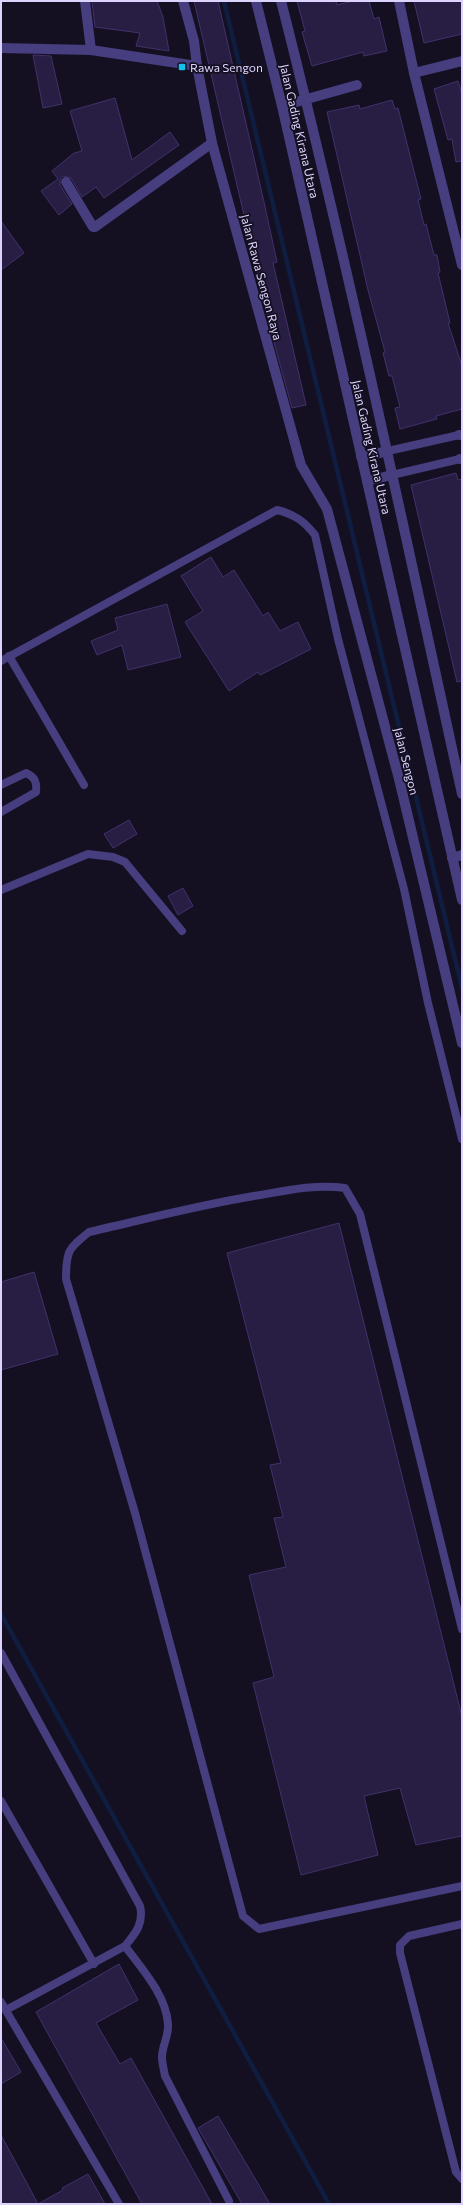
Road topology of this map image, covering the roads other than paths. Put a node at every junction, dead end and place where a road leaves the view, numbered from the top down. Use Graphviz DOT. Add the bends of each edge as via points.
graph roads {
  1 [pos="85,1"];
  2 [pos="183,1"];
  3 [pos="256,1"];
  4 [pos="281,1"];
  5 [pos="399,1"];
  6 [pos="1,48"];
  7 [pos="91,50"];
  8 [pos="462,61"];
  9 [pos="197,66"];
  10 [pos="414,73"];
  11 [pos="357,85"];
  12 [pos="306,100"];
  13 [pos="282,106"];
  14 [pos="212,144"];
  15 [pos="66,182"];
  16 [pos="462,265"];
  17 [pos="460,435"];
  18 [pos="388,452"];
  19 [pos="361,457"];
  20 [pos="461,459"];
  21 [pos="392,475"];
  22 [pos="367,481"];
  23 [pos="316,490"];
  24 [pos="9,656"];
  25 [pos="1,661"];
  26 [pos="1,785"];
  27 [pos="84,785"];
  28 [pos="462,794"];
  29 [pos="1,812"];
  30 [pos="462,855"];
  31 [pos="452,858"];
  32 [pos="1,890"];
  33 [pos="462,900"];
  34 [pos="182,931"];
  35 [pos="462,1043"];
  36 [pos="462,1139"];
  37 [pos="462,1629"];
  38 [pos="1,1653"];
  39 [pos="1,1802"];
  40 [pos="462,1886"];
  41 [pos="462,1924"];
  42 [pos="125,1946"];
  43 [pos="94,1964"];
  44 [pos="1,2002"];
  45 [pos="6,2010"];
  46 [pos="462,2179"];
  47 [pos="229,2201"];
  48 [pos="119,2204"];
  1 -- 7 [label="street"];
  2 -- 9 [label="street, Jalan Rawa Sengon Raya" via="194,41"];
  3 -- 13 [label="street, Jalan Gading Kirana Utara"];
  4 -- 12 [label="street, Jalan Gading Kirana Utara"];
  5 -- 10 [label="street"];
  6 -- 7 [label="street"];
  7 -- 9 [label="street"];
  8 -- 10 [label="street"];
  9 -- 14 [label="street, Jalan Rawa Sengon Raya"];
  10 -- 16 [label="street"];
  11 -- 12 [label="street"];
  12 -- 13 [label="street"];
  12 -- 18 [label="street, Jalan Gading Kirana Utara"];
  13 -- 19 [label="street, Jalan Gading Kirana Utara"];
  14 -- 15 [label="street" via="95,227"];
  14 -- 23 [label="street, Jalan Rawa Sengon Raya" via="301,465"];
  17 -- 18 [label="lane"];
  18 -- 19 [label="street"];
  18 -- 21 [label="street, Jalan Gading Kirana Utara"];
  19 -- 22 [label="street, Jalan Gading Kirana Utara"];
  20 -- 21 [label="lane"];
  21 -- 22 [label="street"];
  21 -- 28 [label="street, Jalan Gading Kirana Utara"];
  22 -- 31 [label="street, Jalan Gading Kirana Utara"];
  23 -- 35 [label="street, Jalan Sengon" via="327,510 394,764"];
  24 -- 25 [label="lane"];
  24 -- 27 [label="lane"];
  24 -- 36 [label="lane" via="277,510 296,516 306,524 315,535 338,639 404,889 428,1003"];
  26 -- 29 [label="lane" via="26,773 33,776 37,784 36,792"];
  30 -- 31 [label="street"];
  31 -- 33 [label="street, Jalan Gading Kirana Utara"];
  32 -- 34 [label="lane" via="88,854 113,857 125,862"];
  37 -- 40 [label="lane" via="360,1214 345,1188 328,1186 290,1190 222,1201 89,1232 73,1246 66,1258 66,1279 135,1513 243,1916 259,1929"];
  38 -- 42 [label="lane" via="140,1906 140,1925"];
  39 -- 43 [label="lane"];
  41 -- 46 [label="lane" via="409,1936 400,1945 456,2172"];
  42 -- 43 [label="lane"];
  42 -- 47 [label="lane" via="151,1981 162,2002 168,2024 168,2036 162,2058 165,2076"];
  43 -- 45 [label="lane"];
  44 -- 45 [label="lane"];
  45 -- 48 [label="lane"];
}
